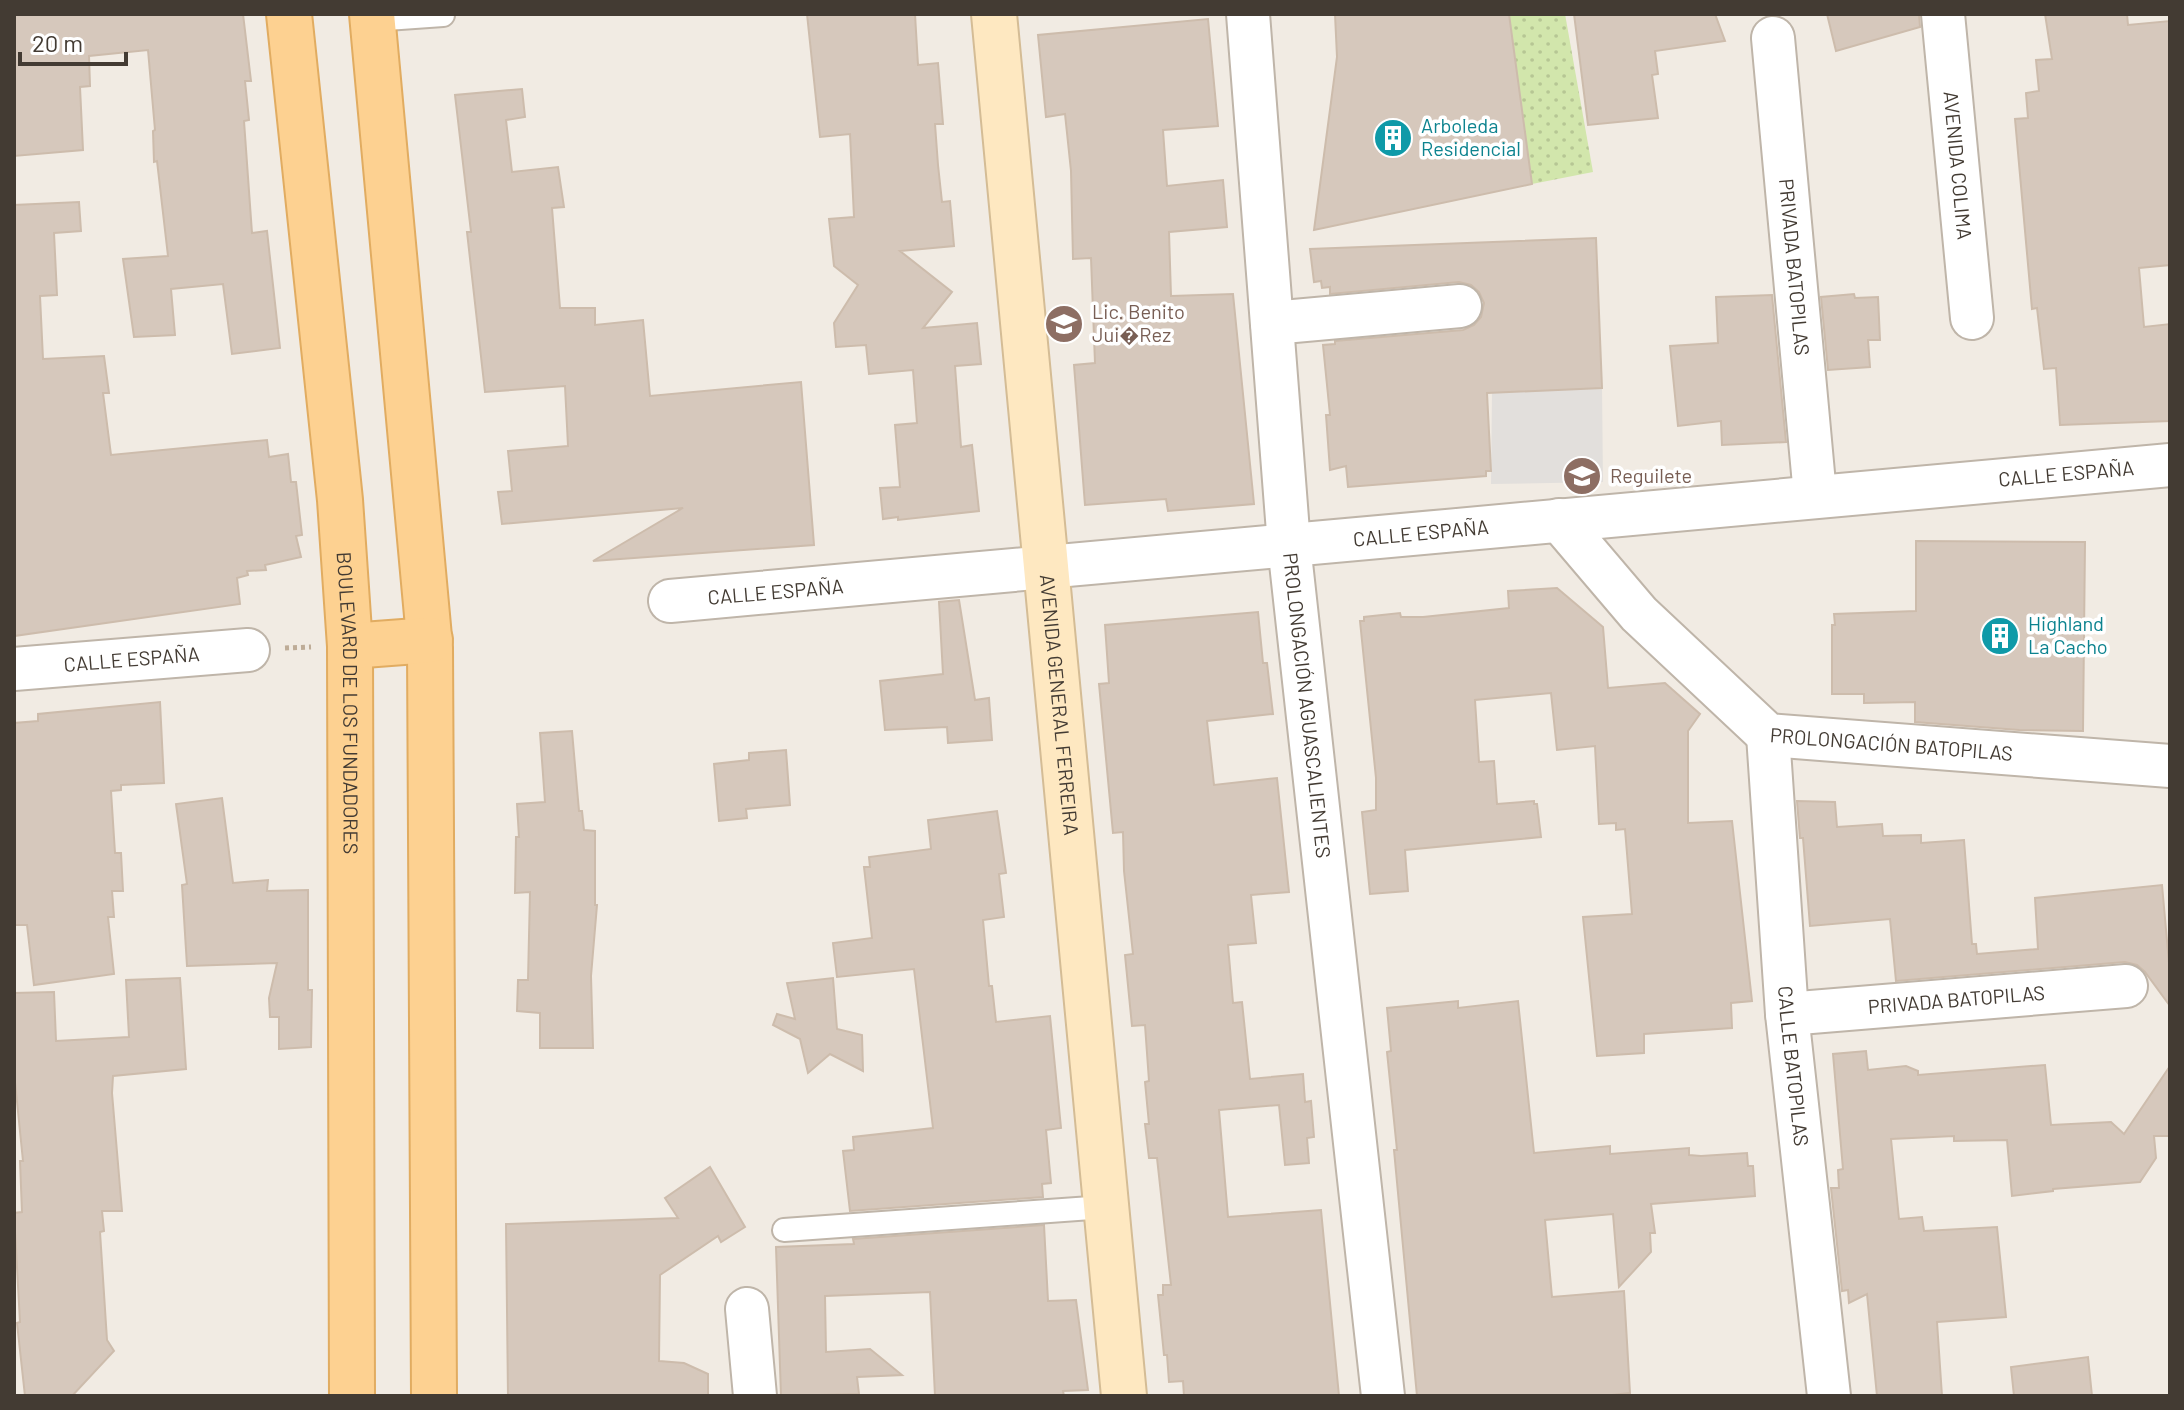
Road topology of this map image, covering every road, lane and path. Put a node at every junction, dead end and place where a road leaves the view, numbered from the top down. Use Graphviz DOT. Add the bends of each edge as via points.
graph roads {
  1 [pos="289,14"];
  2 [pos="994,14"];
  3 [pos="1248,14"];
  4 [pos="1943,14"];
  5 [pos="443,15"];
  6 [pos="372,17"];
  7 [pos="1773,38"];
  8 [pos="1460,306"];
  9 [pos="1972,318"];
  10 [pos="1272,323"];
  11 [pos="2170,465"];
  12 [pos="1815,495"];
  13 [pos="1559,520"];
  14 [pos="1289,545"];
  15 [pos="1046,570"];
  16 [pos="670,601"];
  17 [pos="430,640"];
  18 [pos="350,646"];
  19 [pos="248,650"];
  20 [pos="14,669"];
  21 [pos="1768,735"];
  22 [pos="2170,766"];
  23 [pos="2126,986"];
  24 [pos="1787,1014"];
  25 [pos="1105,1207"];
  26 [pos="784,1230"];
  27 [pos="747,1309"];
  28 [pos="352,1396"];
  29 [pos="434,1396"];
  30 [pos="755,1396"];
  31 [pos="1124,1396"];
  32 [pos="1383,1396"];
  33 [pos="1829,1396"];
  1 -- 18 [label="main road, BOULEVARD DE LOS FUNDADORES" via="340,500"];
  2 -- 15 [label="street, AVENIDA GENERAL FERREIRA"];
  3 -- 10 [label="street, PROLONGACIÓN AGUASCALIENTES"];
  4 -- 9 [label="street, AVENIDA COLIMA"];
  5 -- 6 [label="lane"];
  6 -- 17 [label="main road"];
  7 -- 12 [label="street, PRIVADA BATOPILAS"];
  8 -- 10 [label="street"];
  10 -- 14 [label="street, PROLONGACIÓN AGUASCALIENTES"];
  11 -- 12 [label="street, CALLE ESPAÑA"];
  12 -- 13 [label="street, CALLE ESPAÑA"];
  13 -- 14 [label="street, CALLE ESPAÑA"];
  13 -- 21 [label="street, PROLONGACIÓN BATOPILAS" via="1639,614"];
  14 -- 15 [label="street, CALLE ESPAÑA"];
  14 -- 32 [label="street, PROLONGACIÓN AGUASCALIENTES"];
  15 -- 16 [label="street, CALLE ESPAÑA"];
  15 -- 25 [label="street, AVENIDA GENERAL FERREIRA"];
  17 -- 18 [label="main road"];
  17 -- 29 [label="main road"];
  18 -- 19 [label="path"];
  18 -- 28 [label="main road, BOULEVARD DE LOS FUNDADORES"];
  19 -- 20 [label="street, CALLE ESPAÑA"];
  21 -- 22 [label="street, PROLONGACIÓN BATOPILAS"];
  21 -- 24 [label="street, CALLE BATOPILAS"];
  23 -- 24 [label="street, PRIVADA BATOPILAS"];
  24 -- 33 [label="street, CALLE BATOPILAS"];
  25 -- 26 [label="lane"];
  25 -- 31 [label="street, AVENIDA GENERAL FERREIRA"];
  27 -- 30 [label="street"];
}
